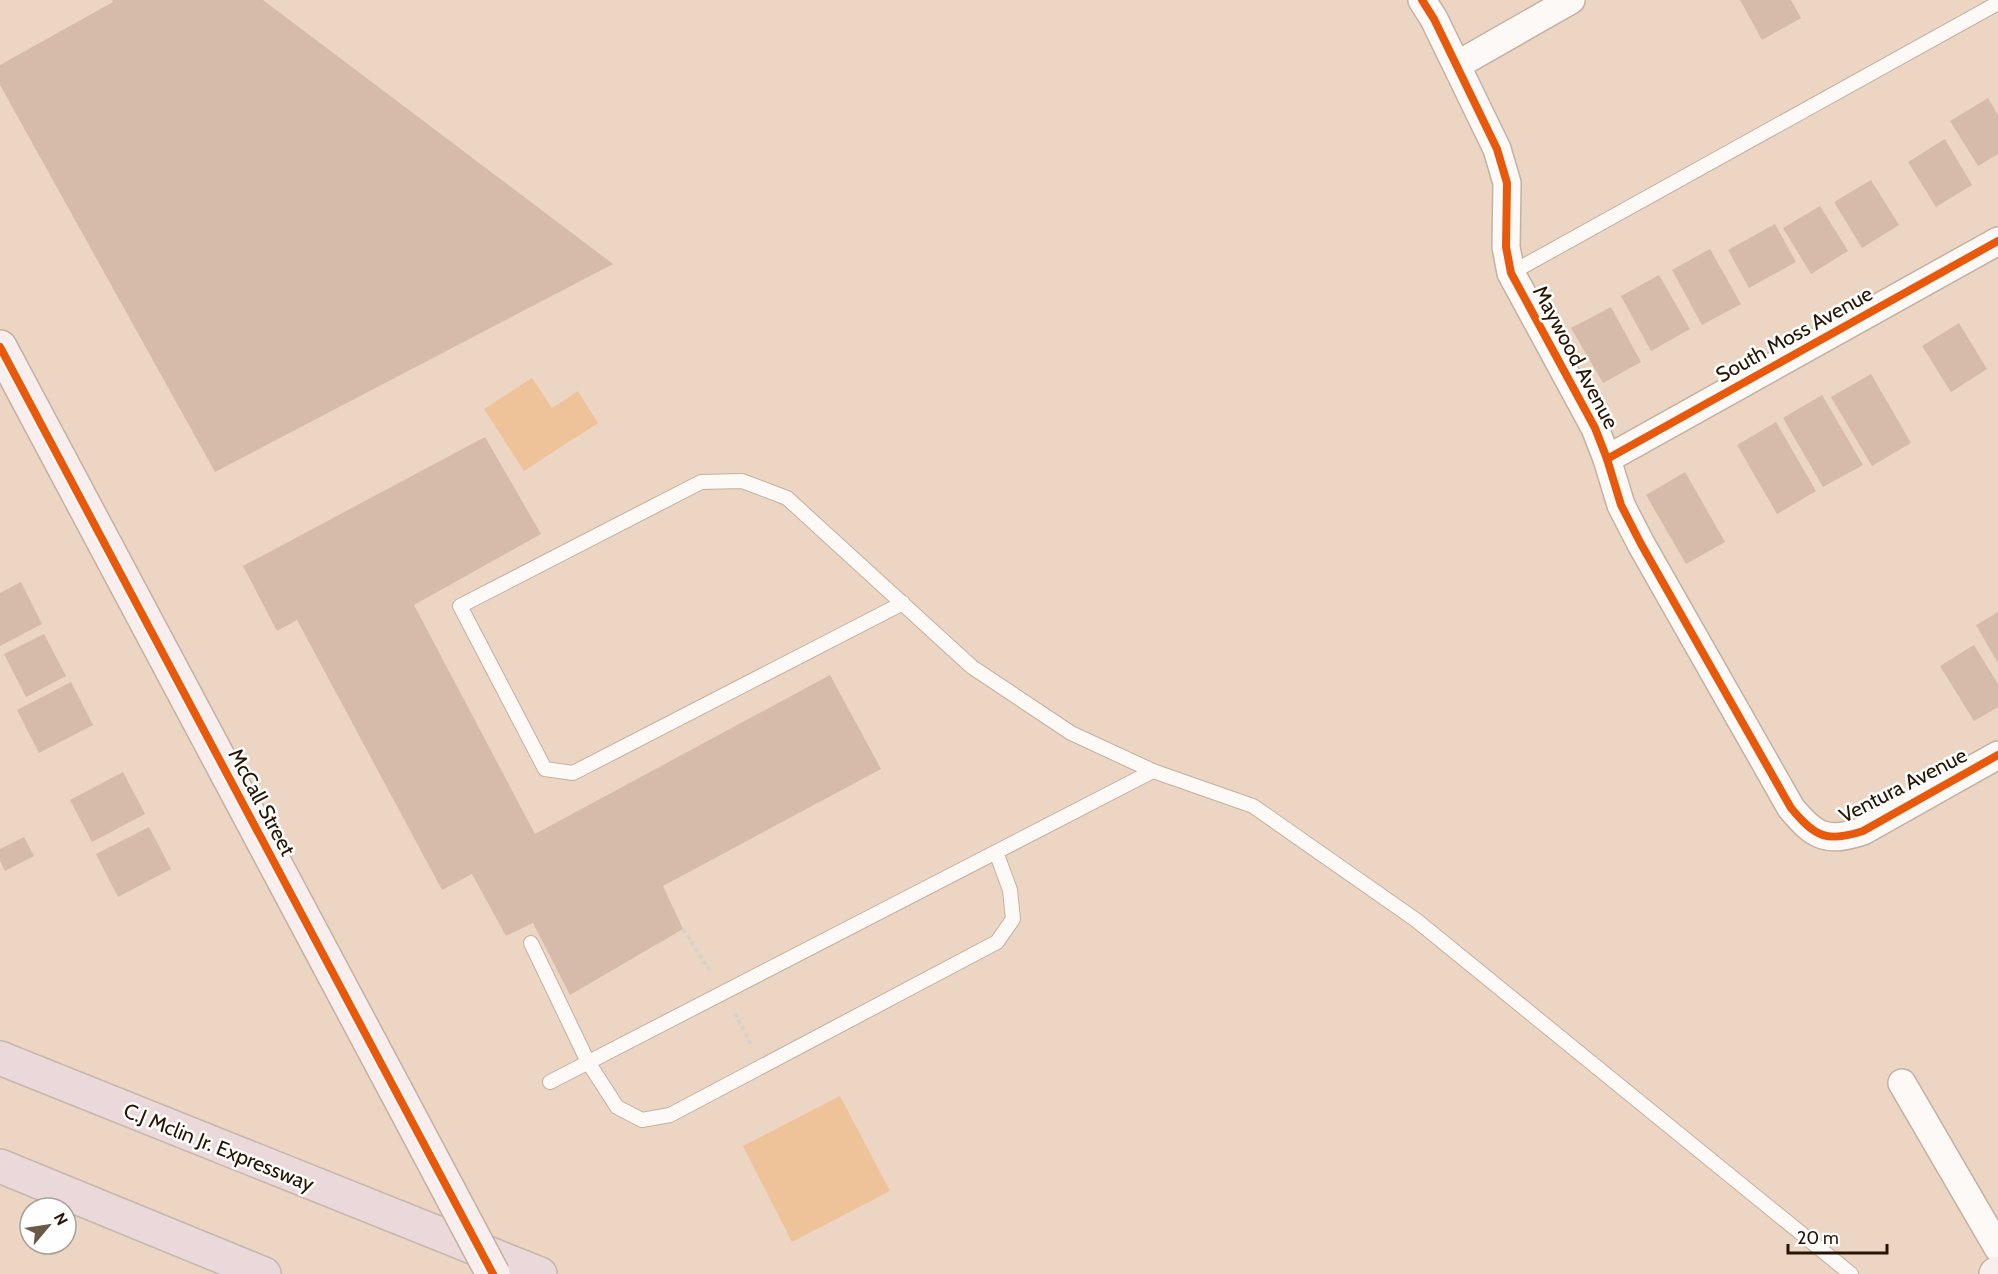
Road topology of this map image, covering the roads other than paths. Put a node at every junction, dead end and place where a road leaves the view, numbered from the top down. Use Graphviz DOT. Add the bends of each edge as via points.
graph roads {
  1 [pos="1422,0"];
  2 [pos="1571,0"];
  3 [pos="1998,3"];
  4 [pos="1457,65"];
  5 [pos="1998,241"];
  6 [pos="1511,273"];
  7 [pos="0,347"];
  8 [pos="1607,459"];
  9 [pos="903,603"];
  10 [pos="1998,755"];
  11 [pos="1153,771"];
  12 [pos="1822,836"];
  13 [pos="996,852"];
  14 [pos="531,943"];
  15 [pos="0,1058"];
  16 [pos="588,1062"];
  17 [pos="550,1082"];
  18 [pos="1902,1083"];
  19 [pos="0,1166"];
  20 [pos="1998,1248"];
  21 [pos="264,1274"];
  22 [pos="493,1274"];
  23 [pos="540,1274"];
  24 [pos="1851,1274"];
  1 -- 4 [label="street, Maywood Avenue"];
  2 -- 4 [label="street"];
  3 -- 6 [label="lane"];
  4 -- 6 [label="street, Maywood Avenue" via="1497,149 1508,183 1506,247"];
  5 -- 8 [label="street, South Moss Avenue"];
  6 -- 8 [label="street, Maywood Avenue" via="1595,428"];
  7 -- 22 [label="street, McCall Street, bridge"];
  8 -- 12 [label="street, Maywood Avenue" via="1621,505 1641,544 1791,808 1805,825"];
  9 -- 9 [label="lane" via="787,498 742,481 701,482 460,606 545,770 573,773"];
  9 -- 11 [label="lane" via="972,667 1071,733"];
  10 -- 12 [label="street, Ventura Avenue" via="1863,831 1843,838"];
  11 -- 13 [label="lane"];
  11 -- 24 [label="lane" via="1253,806 1416,920"];
  13 -- 16 [label="lane"];
  13 -- 16 [label="lane" via="1010,890 1013,919 997,942 670,1115 642,1120 617,1107"];
  14 -- 16 [label="lane"];
  15 -- 23 [label="highway, C.J Mclin Jr. Expressway"];
  16 -- 17 [label="lane"];
  18 -- 20 [label="street"];
  19 -- 21 [label="highway"];
}
